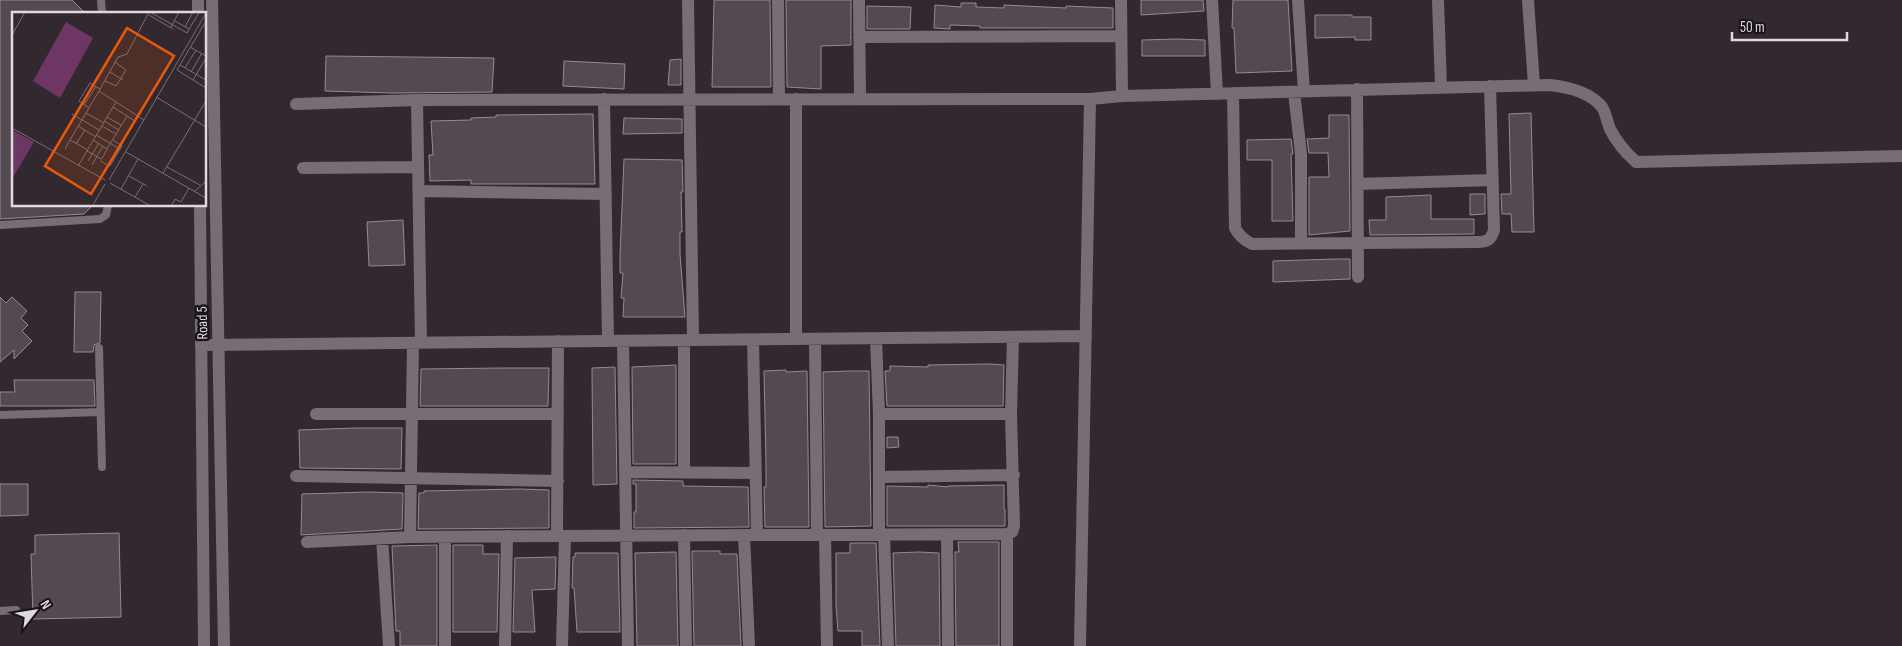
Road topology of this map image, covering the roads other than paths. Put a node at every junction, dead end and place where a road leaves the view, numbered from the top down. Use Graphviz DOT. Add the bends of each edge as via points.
graph roads {
  1 [pos="212,0"];
  2 [pos="688,0"];
  3 [pos="778,0"];
  4 [pos="859,0"];
  5 [pos="1121,0"];
  6 [pos="1212,0"];
  7 [pos="1298,0"];
  8 [pos="1438,0"];
  9 [pos="1528,0"];
  10 [pos="1121,36"];
  11 [pos="859,37"];
  12 [pos="1534,85"];
  13 [pos="1490,86"];
  14 [pos="1441,88"];
  15 [pos="1357,90"];
  16 [pos="1299,92"];
  17 [pos="1233,93"];
  18 [pos="1217,94"];
  19 [pos="1122,96"];
  20 [pos="604,99"];
  21 [pos="690,99"];
  22 [pos="779,99"];
  23 [pos="796,99"];
  24 [pos="860,99"];
  25 [pos="1090,99"];
  26 [pos="417,100"];
  27 [pos="296,104"];
  28 [pos="1902,156"];
  29 [pos="418,167"];
  30 [pos="303,168"];
  31 [pos="1492,180"];
  32 [pos="1358,184"];
  33 [pos="419,191"];
  34 [pos="606,194"];
  35 [pos="108,206"];
  36 [pos="200,206"];
  37 [pos="0,224"];
  38 [pos="1301,243"];
  39 [pos="1357,243"];
  40 [pos="1358,277"];
  41 [pos="1086,336"];
  42 [pos="1013,337"];
  43 [pos="796,339"];
  44 [pos="816,339"];
  45 [pos="876,339"];
  46 [pos="689,340"];
  47 [pos="753,340"];
  48 [pos="558,341"];
  49 [pos="608,341"];
  50 [pos="623,341"];
  51 [pos="417,343"];
  52 [pos="201,345"];
  53 [pos="218,345"];
  54 [pos="99,348"];
  55 [pos="100,412"];
  56 [pos="412,413"];
  57 [pos="316,414"];
  58 [pos="558,414"];
  59 [pos="880,414"];
  60 [pos="1011,414"];
  61 [pos="0,415"];
  62 [pos="102,467"];
  63 [pos="625,472"];
  64 [pos="684,472"];
  65 [pos="755,473"];
  66 [pos="1014,475"];
  67 [pos="296,476"];
  68 [pos="879,477"];
  69 [pos="412,478"];
  70 [pos="558,481"];
  71 [pos="947,534"];
  72 [pos="1007,534"];
  73 [pos="626,535"];
  74 [pos="684,535"];
  75 [pos="750,535"];
  76 [pos="821,535"];
  77 [pos="882,535"];
  78 [pos="507,536"];
  79 [pos="561,536"];
  80 [pos="410,537"];
  81 [pos="445,537"];
  82 [pos="382,538"];
  83 [pos="307,542"];
  84 [pos="16,610"];
  85 [pos="0,611"];
  86 [pos="204,646"];
  87 [pos="224,646"];
  88 [pos="389,646"];
  89 [pos="445,646"];
  90 [pos="505,646"];
  91 [pos="562,646"];
  92 [pos="628,646"];
  93 [pos="686,646"];
  94 [pos="749,646"];
  95 [pos="827,646"];
  96 [pos="888,646"];
  97 [pos="948,646"];
  98 [pos="1007,646"];
  99 [pos="1080,646"];
  1 -- 53 [label="street, Road 5"];
  2 -- 21 [label="street"];
  3 -- 22 [label="street"];
  4 -- 11 [label="street"];
  5 -- 10 [label="street"];
  6 -- 18 [label="street"];
  7 -- 16 [label="street"];
  8 -- 14 [label="street"];
  9 -- 12 [label="street"];
  10 -- 11 [label="street"];
  10 -- 19 [label="street"];
  11 -- 24 [label="street"];
  12 -- 13 [label="street"];
  12 -- 28 [label="street" via="1550,84 1588,96 1603,108 1620,148 1636,162"];
  13 -- 14 [label="street"];
  13 -- 31 [label="street"];
  14 -- 15 [label="street"];
  15 -- 16 [label="street"];
  15 -- 32 [label="street"];
  16 -- 17 [label="street"];
  16 -- 38 [label="street"];
  17 -- 18 [label="street"];
  17 -- 38 [label="street" via="1235,228 1252,244"];
  18 -- 19 [label="street"];
  19 -- 25 [label="street"];
  20 -- 21 [label="street"];
  20 -- 26 [label="street"];
  20 -- 34 [label="street"];
  21 -- 22 [label="street"];
  21 -- 46 [label="street"];
  22 -- 23 [label="street"];
  23 -- 24 [label="street"];
  23 -- 43 [label="street"];
  24 -- 25 [label="street"];
  25 -- 41 [label="street"];
  26 -- 27 [label="street"];
  26 -- 29 [label="street"];
  29 -- 30 [label="street"];
  29 -- 33 [label="street"];
  31 -- 32 [label="street"];
  31 -- 39 [label="street" via="1494,230 1492,238 1486,242"];
  32 -- 39 [label="street"];
  33 -- 34 [label="street"];
  33 -- 51 [label="street"];
  34 -- 49 [label="street"];
  35 -- 37 [label="lane" via="106,215 100,219"];
  36 -- 52 [label="street, Road 5"];
  38 -- 39 [label="street"];
  39 -- 40 [label="street"];
  41 -- 42 [label="street"];
  41 -- 99 [label="street"];
  42 -- 45 [label="street"];
  42 -- 60 [label="street"];
  43 -- 44 [label="street"];
  43 -- 47 [label="street"];
  44 -- 45 [label="street"];
  44 -- 76 [label="street"];
  45 -- 59 [label="street"];
  46 -- 47 [label="street"];
  46 -- 50 [label="street"];
  46 -- 64 [label="street"];
  47 -- 65 [label="street"];
  48 -- 49 [label="street"];
  48 -- 51 [label="street"];
  48 -- 58 [label="street"];
  49 -- 50 [label="street"];
  50 -- 63 [label="street"];
  51 -- 53 [label="street"];
  51 -- 56 [label="street"];
  52 -- 53 [label="street"];
  52 -- 86 [label="street, Road 5"];
  53 -- 87 [label="street, Road 5"];
  54 -- 55 [label="lane"];
  55 -- 61 [label="lane"];
  55 -- 62 [label="lane"];
  56 -- 57 [label="street"];
  56 -- 58 [label="street"];
  56 -- 69 [label="street"];
  58 -- 70 [label="street"];
  59 -- 60 [label="street"];
  59 -- 68 [label="street"];
  60 -- 66 [label="street"];
  63 -- 64 [label="street"];
  63 -- 73 [label="street"];
  64 -- 65 [label="street"];
  65 -- 75 [label="street"];
  66 -- 68 [label="street"];
  66 -- 72 [label="street" via="1014,526"];
  67 -- 69 [label="street"];
  68 -- 77 [label="street"];
  69 -- 70 [label="street"];
  69 -- 80 [label="street"];
  70 -- 79 [label="street"];
  71 -- 72 [label="street"];
  71 -- 77 [label="street"];
  71 -- 97 [label="street"];
  72 -- 98 [label="street"];
  73 -- 74 [label="street"];
  73 -- 79 [label="street"];
  73 -- 92 [label="street"];
  74 -- 75 [label="street"];
  74 -- 93 [label="street"];
  75 -- 76 [label="street"];
  75 -- 94 [label="street"];
  76 -- 77 [label="street"];
  76 -- 95 [label="street"];
  77 -- 96 [label="street"];
  78 -- 79 [label="street"];
  78 -- 81 [label="street"];
  78 -- 90 [label="street"];
  79 -- 91 [label="street"];
  80 -- 81 [label="street"];
  80 -- 82 [label="street"];
  81 -- 89 [label="street"];
  82 -- 83 [label="street"];
  82 -- 88 [label="street"];
  84 -- 85 [label="lane"];
}
